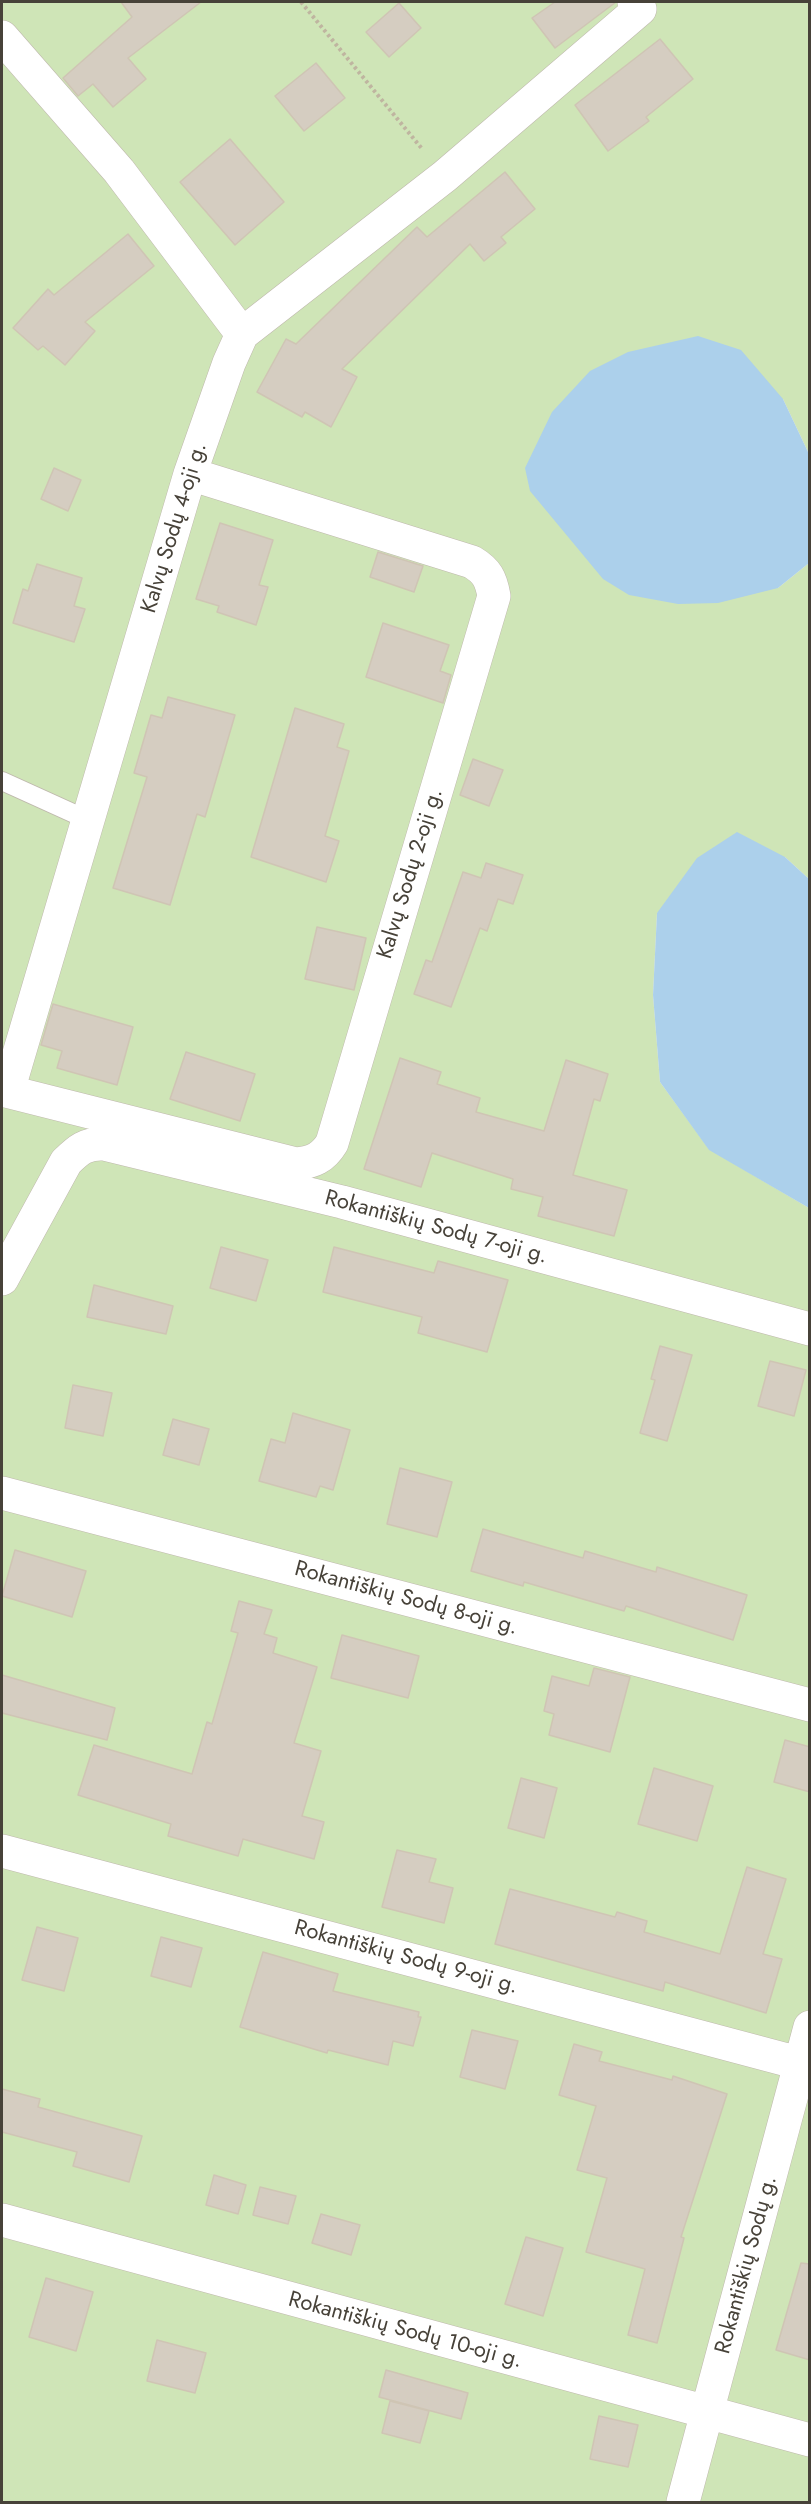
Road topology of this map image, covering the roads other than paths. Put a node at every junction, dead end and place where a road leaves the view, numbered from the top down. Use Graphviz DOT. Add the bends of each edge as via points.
graph roads {
  1 [pos="634,2"];
  2 [pos="2,37"];
  3 [pos="242,334"];
  4 [pos="190,474"];
  5 [pos="2,781"];
  6 [pos="88,820"];
  7 [pos="5,1091"];
  8 [pos="2,1280"];
  9 [pos="810,1329"];
  10 [pos="2,1493"];
  11 [pos="810,1705"];
  12 [pos="2,1851"];
  13 [pos="810,2027"];
  14 [pos="805,2064"];
  15 [pos="2,2220"];
  16 [pos="708,2413"];
  17 [pos="810,2440"];
  18 [pos="683,2502"];
  1 -- 3 [label="street" via="640,9 445,176"];
  2 -- 3 [label="street" via="119,171"];
  3 -- 4 [label="street, Kalvų Sodų 4-oji g."];
  4 -- 6 [label="street, Kalvų Sodų 4-oji g."];
  4 -- 7 [label="street, Kalvų Sodų 2-oji g." via="472,562 485,570 492,583 494,596 335,1131 326,1153 317,1160 296,1164"];
  5 -- 6 [label="lane"];
  6 -- 7 [label="street, Kalvų Sodų 4-oji g."];
  8 -- 9 [label="street, Rokantiškių Sodų 7-oji g." via="66,1162 90,1143 342,1202"];
  10 -- 11 [label="street, Rokantiškių Sodų 8-oji g."];
  12 -- 14 [label="street, Rokantiškių Sodų 9-oji g."];
  13 -- 14 [label="street, Rokantiškių Sodų g."];
  14 -- 16 [label="street, Rokantiškių Sodų g."];
  15 -- 16 [label="street, Rokantiškių Sodų 10-oji g."];
  16 -- 17 [label="street, Rokantiškių Sodų 10-oji g."];
  16 -- 18 [label="street, Rokantiškių Sodų g."];
}
